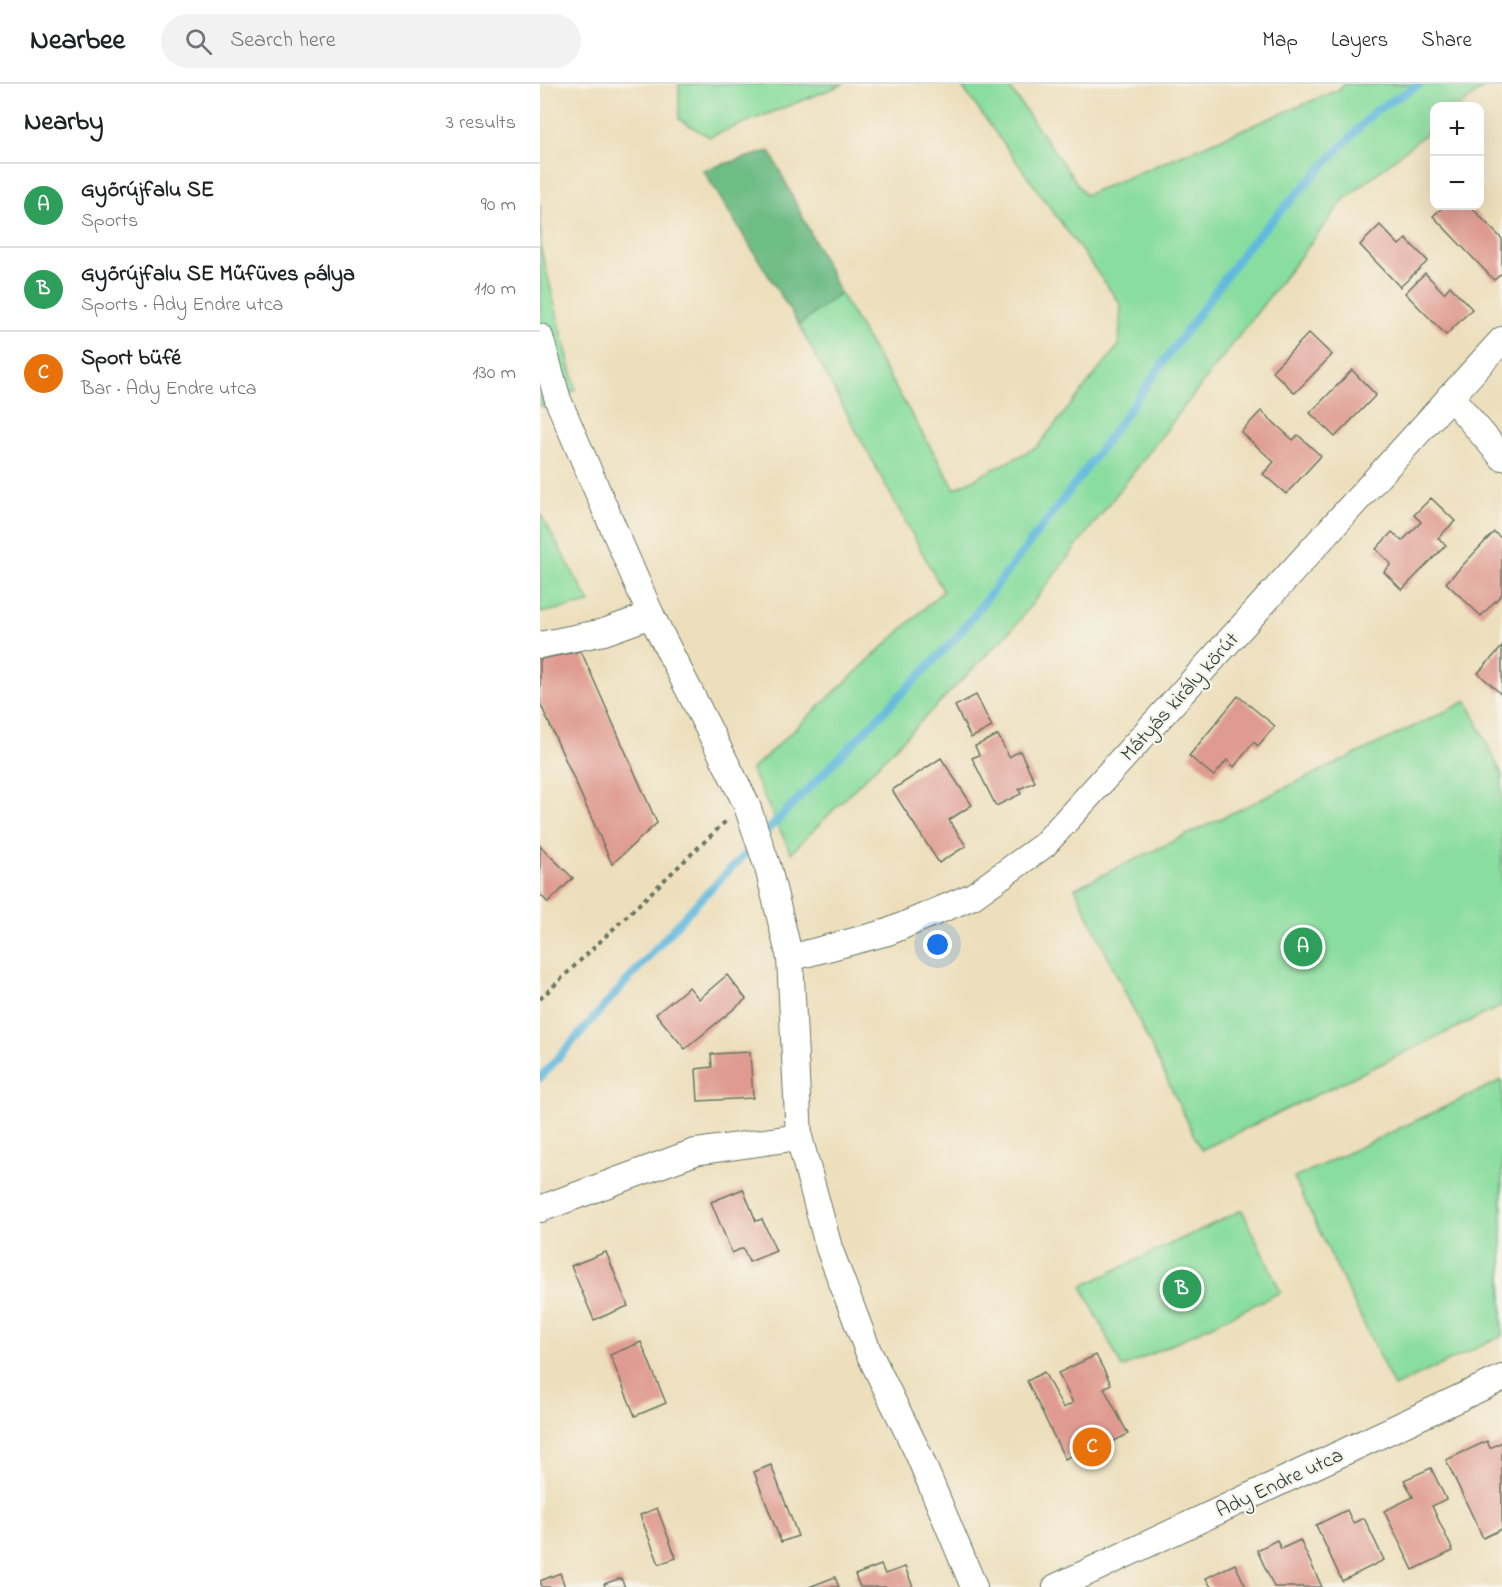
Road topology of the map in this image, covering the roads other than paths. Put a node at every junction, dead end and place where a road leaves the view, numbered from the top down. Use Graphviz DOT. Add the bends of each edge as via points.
graph roads {
  1 [pos="540,337"];
  2 [pos="1502,340"];
  3 [pos="1450,396"];
  4 [pos="1502,457"];
  5 [pos="651,615"];
  6 [pos="540,645"];
  7 [pos="790,958"];
  8 [pos="800,1137"];
  9 [pos="540,1209"];
  10 [pos="1502,1378"];
  11 [pos="974,1587"];
  12 [pos="1056,1587"];
  1 -- 5 [label="street" via="558,400"];
  2 -- 3 [label="street, Mátyás király körút"];
  3 -- 4 [label="street"];
  3 -- 7 [label="street, Mátyás király körút" via="1044,845 973,896 888,932"];
  5 -- 6 [label="street" via="604,632"];
  5 -- 7 [label="street" via="746,803 768,868"];
  7 -- 8 [label="street"];
  8 -- 9 [label="street" via="695,1152"];
  8 -- 11 [label="street" via="829,1248 868,1351 918,1453"];
  10 -- 12 [label="street, Ady Endre utca"];
}
